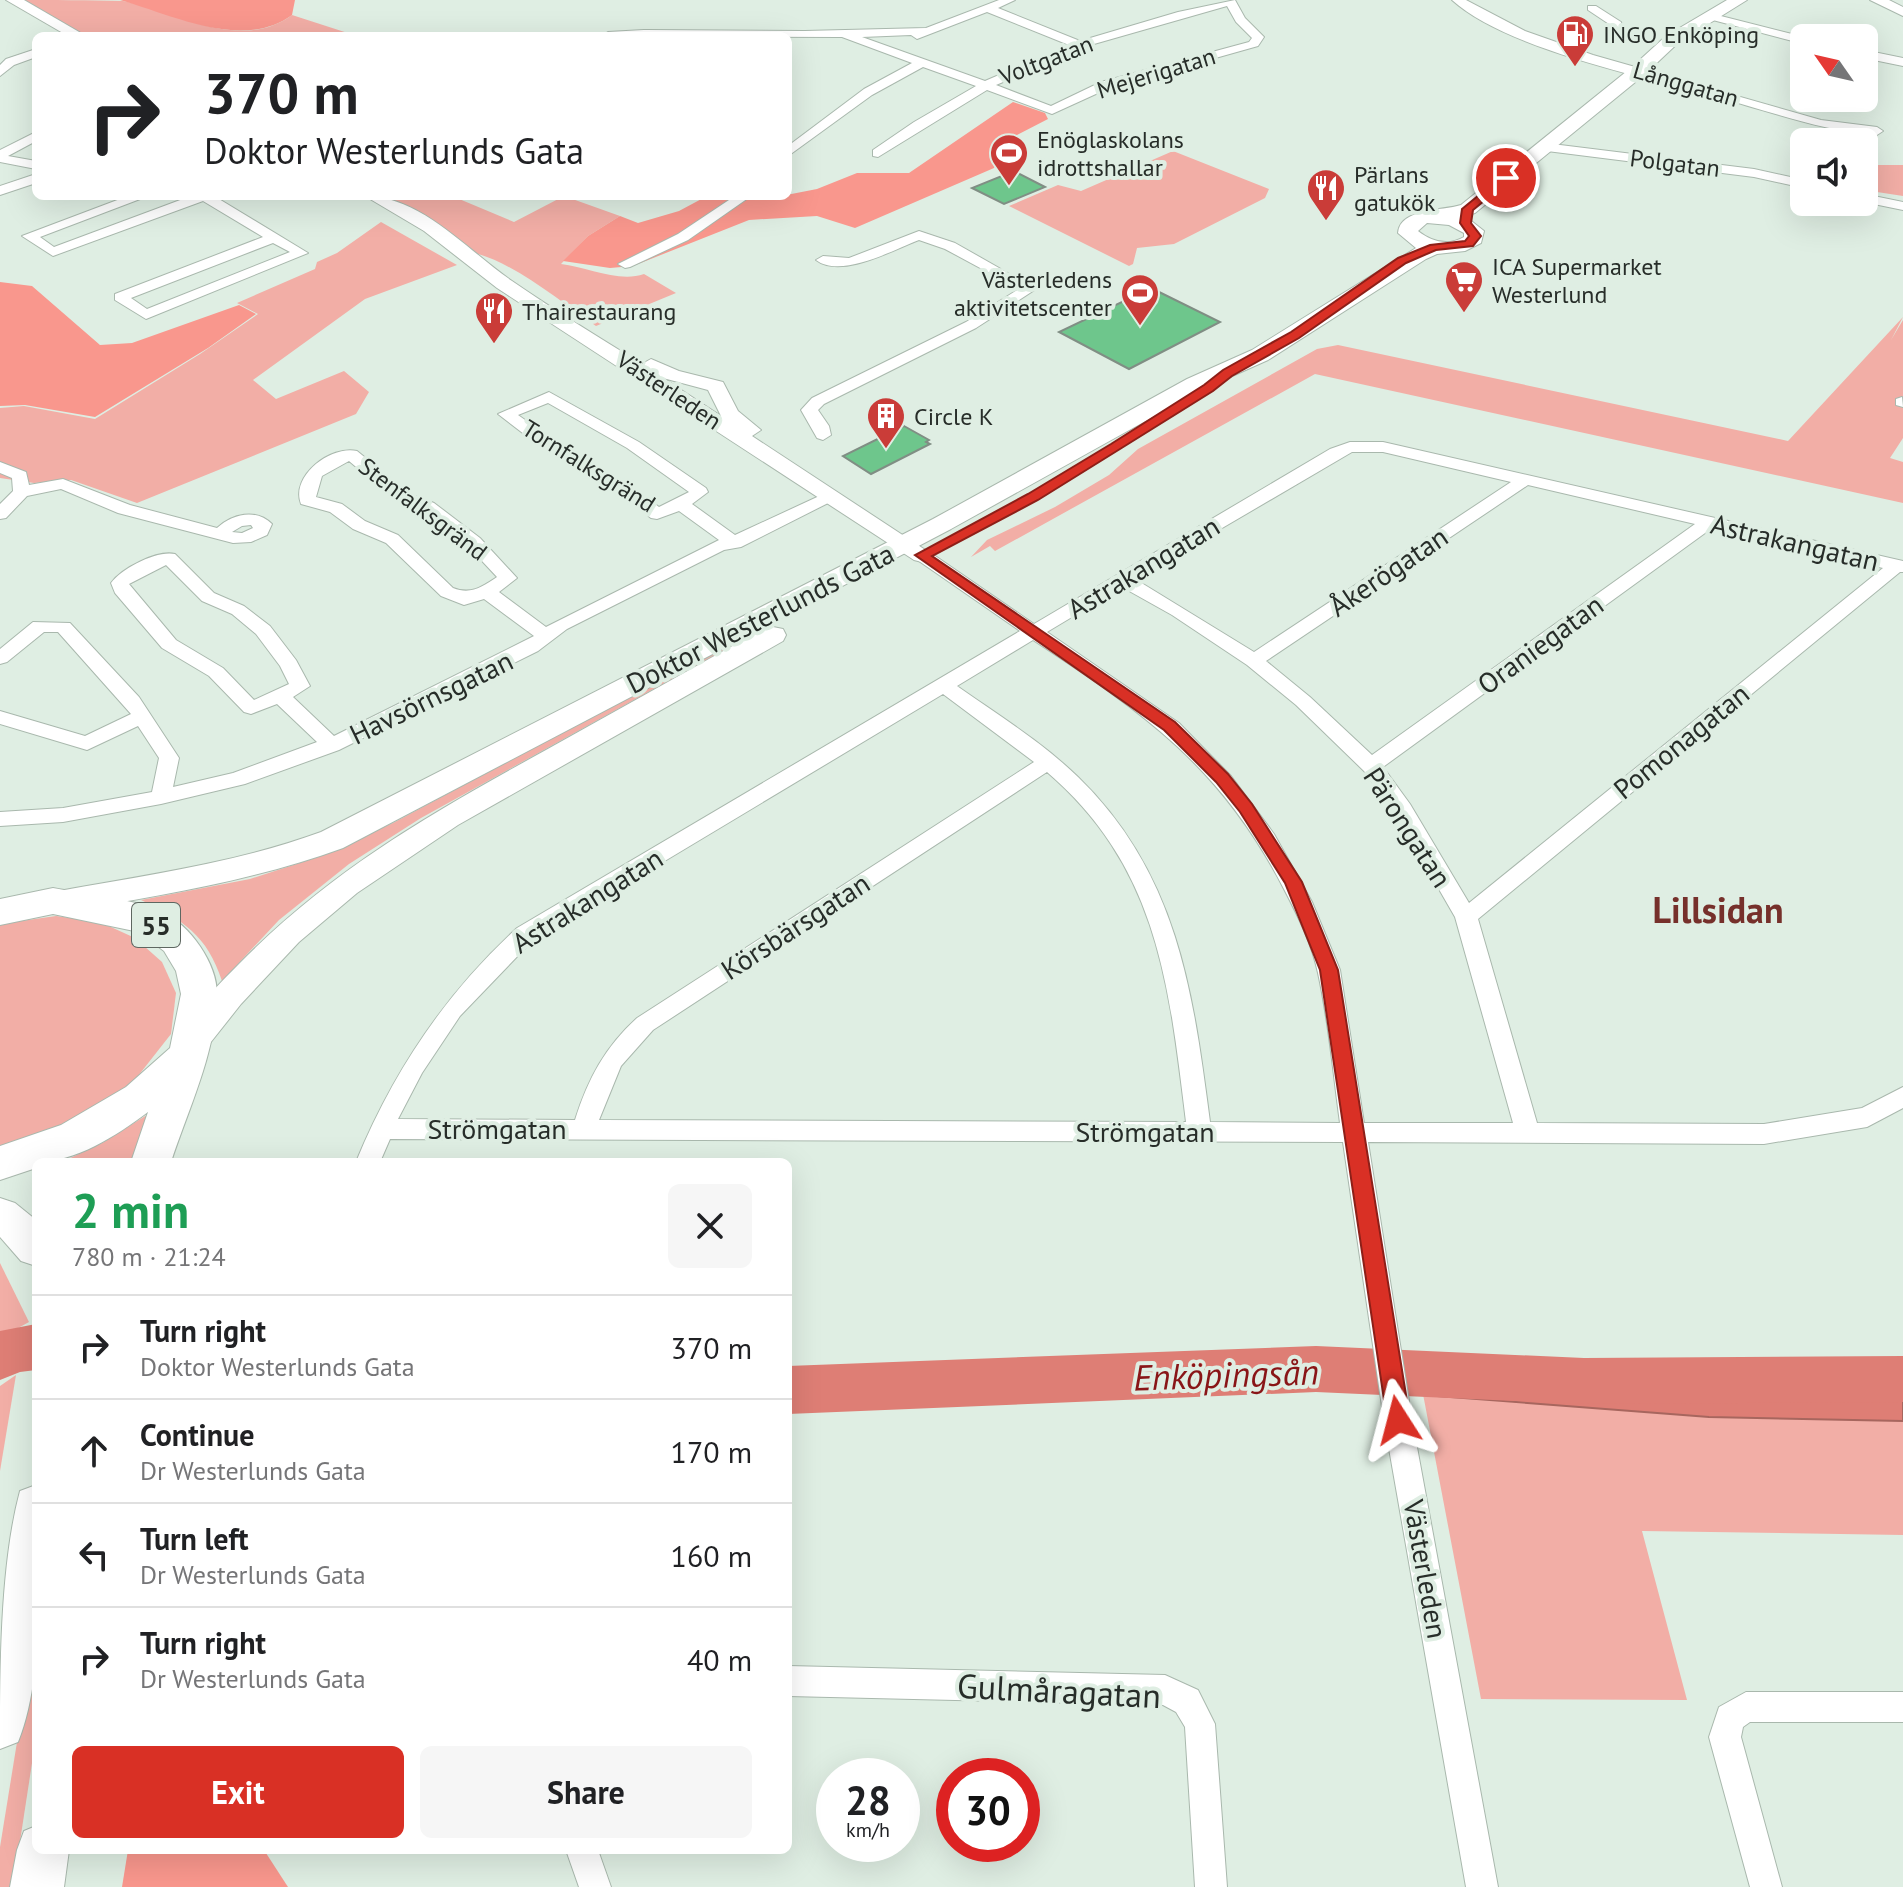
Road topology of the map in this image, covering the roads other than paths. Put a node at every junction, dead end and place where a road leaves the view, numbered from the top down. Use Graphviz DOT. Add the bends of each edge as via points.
graph roads {
  1 [pos="13,0"];
  2 [pos="1009,0"];
  3 [pos="1458,0"];
  4 [pos="1739,0"];
  5 [pos="1877,0"];
  6 [pos="1229,1"];
  7 [pos="0,2"];
  8 [pos="987,8"];
  9 [pos="1592,8"];
  10 [pos="1903,12"];
  11 [pos="1713,17"];
  12 [pos="930,31"];
  13 [pos="54,32"];
  14 [pos="72,32"];
  15 [pos="1620,32"];
  16 [pos="844,34"];
  17 [pos="792,35"];
  18 [pos="805,35"];
  19 [pos="1790,36"];
  20 [pos="792,42"];
  21 [pos="1079,45"];
  22 [pos="884,48"];
  23 [pos="32,54"];
  24 [pos="1878,57"];
  25 [pos="923,62"];
  26 [pos="1903,62"];
  27 [pos="1638,71"];
  28 [pos="0,72"];
  29 [pos="984,84"];
  30 [pos="1852,128"];
  31 [pos="32,138"];
  32 [pos="1544,147"];
  33 [pos="792,149"];
  34 [pos="878,153"];
  35 [pos="0,156"];
  36 [pos="32,164"];
  37 [pos="32,179"];
  38 [pos="1790,181"];
  39 [pos="0,191"];
  40 [pos="130,200"];
  41 [pos="193,200"];
  42 [pos="211,200"];
  43 [pos="360,200"];
  44 [pos="381,200"];
  45 [pos="738,200"];
  46 [pos="1878,201"];
  47 [pos="1903,206"];
  48 [pos="1467,216"];
  49 [pos="275,237"];
  50 [pos="448,241"];
  51 [pos="1426,244"];
  52 [pos="823,260"];
  53 [pos="625,264"];
  54 [pos="486,267"];
  55 [pos="693,380"];
  56 [pos="675,395"];
  57 [pos="823,435"];
  58 [pos="775,457"];
  59 [pos="0,467"];
  60 [pos="1523,481"];
  61 [pos="21,492"];
  62 [pos="834,496"];
  63 [pos="681,504"];
  64 [pos="0,514"];
  65 [pos="1709,522"];
  66 [pos="222,533"];
  67 [pos="735,543"];
  68 [pos="914,550"];
  69 [pos="1900,566"];
  70 [pos="1123,580"];
  71 [pos="487,592"];
  72 [pos="1034,632"];
  73 [pos="545,635"];
  74 [pos="0,658"];
  75 [pos="1254,661"];
  76 [pos="944,686"];
  77 [pos="280,696"];
  78 [pos="143,716"];
  79 [pos="0,717"];
  80 [pos="332,745"];
  81 [pos="1048,762"];
  82 [pos="1371,766"];
  83 [pos="161,797"];
  84 [pos="0,819"];
  85 [pos="59,902"];
  86 [pos="5,909"];
  87 [pos="1466,917"];
  88 [pos="188,1048"];
  89 [pos="1903,1097"];
  90 [pos="584,1128"];
  91 [pos="380,1129"];
  92 [pos="1355,1130"];
  93 [pos="1199,1132"];
  94 [pos="1528,1135"];
  95 [pos="152,1158"];
  96 [pos="369,1158"];
  97 [pos="0,1163"];
  98 [pos="0,1215"];
  99 [pos="32,1244"];
  100 [pos="32,1531"];
  101 [pos="792,1681"];
  102 [pos="1903,1707"];
  103 [pos="0,1724"];
  104 [pos="42,1854"];
  105 [pos="583,1854"];
  106 [pos="37,1887"];
  107 [pos="595,1887"];
  108 [pos="1211,1887"];
  109 [pos="1482,1887"];
  110 [pos="1766,1887"];
  1 -- 14 [label="street"];
  2 -- 8 [label="street"];
  3 -- 27 [label="street, Långgatan" via="1512,30"];
  4 -- 11 [label="main road"];
  5 -- 10 [label="street"];
  6 -- 21 [label="street, Voltgatan"];
  6 -- 29 [label="street, Mejerigatan" via="1258,37 1254,44 1105,85 1052,110"];
  7 -- 13 [label="street"];
  8 -- 12 [label="street"];
  8 -- 21 [label="street"];
  9 -- 15 [label="street" via="1617,24"];
  11 -- 19 [label="street"];
  11 -- 27 [label="main road" via="1668,43"];
  12 -- 16 [label="street"];
  12 -- 22 [label="street"];
  16 -- 18 [label="street"];
  16 -- 22 [label="street"];
  17 -- 18 [label="street"];
  18 -- 20 [label="street"];
  21 -- 29 [label="street, Voltgatan"];
  22 -- 25 [label="street"];
  23 -- 28 [label="street"];
  24 -- 26 [label="street"];
  25 -- 29 [label="street"];
  25 -- 33 [label="street" via="868,92"];
  27 -- 30 [label="street, Långgatan"];
  27 -- 32 [label="main road"];
  29 -- 34 [label="street, Voltgatan" via="933,112"];
  31 -- 35 [label="street"];
  32 -- 38 [label="street, Polgatan"];
  32 -- 48 [label="main road"];
  35 -- 36 [label="street"];
  37 -- 39 [label="street"];
  40 -- 41 [label="street" via="29,236 53,252"];
  42 -- 49 [label="street"];
  43 -- 50 [label="street, Västerleden" via="416,232"];
  44 -- 50 [label="street, Västerleden"];
  45 -- 53 [label="street" via="683,237"];
  46 -- 47 [label="street"];
  48 -- 51 [label="main road, Doktor Westerlunds Gata" via="1475,236 1469,244"];
  48 -- 51 [label="main road" via="1412,222 1408,233"];
  49 -- 49 [label="street" via="301,253 146,315 120,297"];
  50 -- 54 [label="street, Västerleden"];
  51 -- 68 [label="main road, Doktor Westerlunds Gata" via="1295,335 1033,497"];
  52 -- 57 [label="street" via="851,262 919,235 1029,289 971,325 818,401 809,410"];
  54 -- 55 [label="street, Västerleden" via="516,278 638,358"];
  54 -- 56 [label="street, Västerleden"];
  55 -- 56 [label="street" via="682,383"];
  55 -- 58 [label="street, Västerleden" via="716,386 730,414 763,440"];
  56 -- 58 [label="street, Västerleden"];
  58 -- 62 [label="street, Västerleden"];
  59 -- 61 [label="street" via="20,476"];
  60 -- 65 [label="street, Astrakangatan"];
  60 -- 70 [label="street, Astrakangatan" via="1383,447 1350,447"];
  60 -- 75 [label="street, Åkerögatan"];
  61 -- 64 [label="street"];
  61 -- 66 [label="street" via="63,484 137,513"];
  62 -- 67 [label="street, Havsörnsgatan"];
  62 -- 68 [label="street, Västerleden"];
  63 -- 63 [label="street, Tornfalksgränd" via="700,492 633,445 549,397 506,414 657,514"];
  63 -- 67 [label="street, Tornfalksgränd"];
  65 -- 69 [label="street, Astrakangatan"];
  65 -- 82 [label="street, Oraniegatan"];
  67 -- 73 [label="street, Havsörnsgatan" via="718,546"];
  68 -- 72 [label="street, Västerleden"];
  68 -- 85 [label="main road, Doktor Westerlunds Gata" via="332,840 219,874"];
  68 -- 88 [label="main road, Doktor Westerlunds Gata" via="857,589 447,818 359,876 288,934 229,995"];
  69 -- 87 [label="street, Pomonagatan"];
  70 -- 72 [label="street, Astrakangatan"];
  70 -- 75 [label="street, Pärongatan"];
  71 -- 71 [label="street, Stenfalksgränd" via="508,578 474,542 428,507 404,498 351,454 311,476 307,500 336,508 392,539 447,592 464,599"];
  71 -- 73 [label="street, Stenfalksgränd"];
  72 -- 76 [label="street, Astrakangatan"];
  72 -- 92 [label="street, Västerleden" via="1169,726 1222,778 1270,842 1305,908 1329,970"];
  73 -- 80 [label="street, Havsörnsgatan" via="531,647"];
  74 -- 78 [label="street" via="40,626 63,627"];
  75 -- 82 [label="street, Pärongatan"];
  76 -- 81 [label="street"];
  76 -- 91 [label="street, Astrakangatan" via="525,934 460,997"];
  77 -- 77 [label="street" via="300,686 263,630 238,610 208,597 169,558 120,583 169,644 216,672 251,708"];
  77 -- 80 [label="street"];
  78 -- 79 [label="street" via="87,743"];
  78 -- 83 [label="street" via="169,758"];
  80 -- 83 [label="street, Havsörnsgatan" via="238,779"];
  81 -- 90 [label="street, Körsbärsgatan" via="645,1024 603,1071"];
  81 -- 93 [label="street" via="1098,809 1122,842 1166,928 1180,988"];
  82 -- 87 [label="street, Pärongatan" via="1403,809"];
  83 -- 84 [label="street, Havsörnsgatan" via="63,815"];
  85 -- 86 [label="main road, 55"];
  85 -- 88 [label="main road, 55" via="150,921 177,942 194,970 199,994"];
  87 -- 94 [label="street, Pärongatan"];
  88 -- 95 [label="main road, 55"];
  88 -- 97 [label="main road" via="151,1091 115,1117 45,1151"];
  89 -- 94 [label="street, Strömgatan" via="1867,1117 1764,1134"];
  90 -- 91 [label="street, Strömgatan"];
  90 -- 93 [label="street, Strömgatan"];
  91 -- 96 [label="street, Astrakangatan"];
  92 -- 93 [label="street, Strömgatan"];
  92 -- 94 [label="street, Strömgatan"];
  92 -- 109 [label="street, Västerleden" via="1398,1420"];
  98 -- 99 [label="main road"];
  100 -- 103 [label="main road"];
  101 -- 108 [label="street, Gulmåragatan" via="1165,1690 1187,1701 1200,1724"];
  102 -- 110 [label="street" via="1746,1707 1730,1718 1725,1737"];
  104 -- 106 [label="main road"];
  105 -- 107 [label="street"];
}
